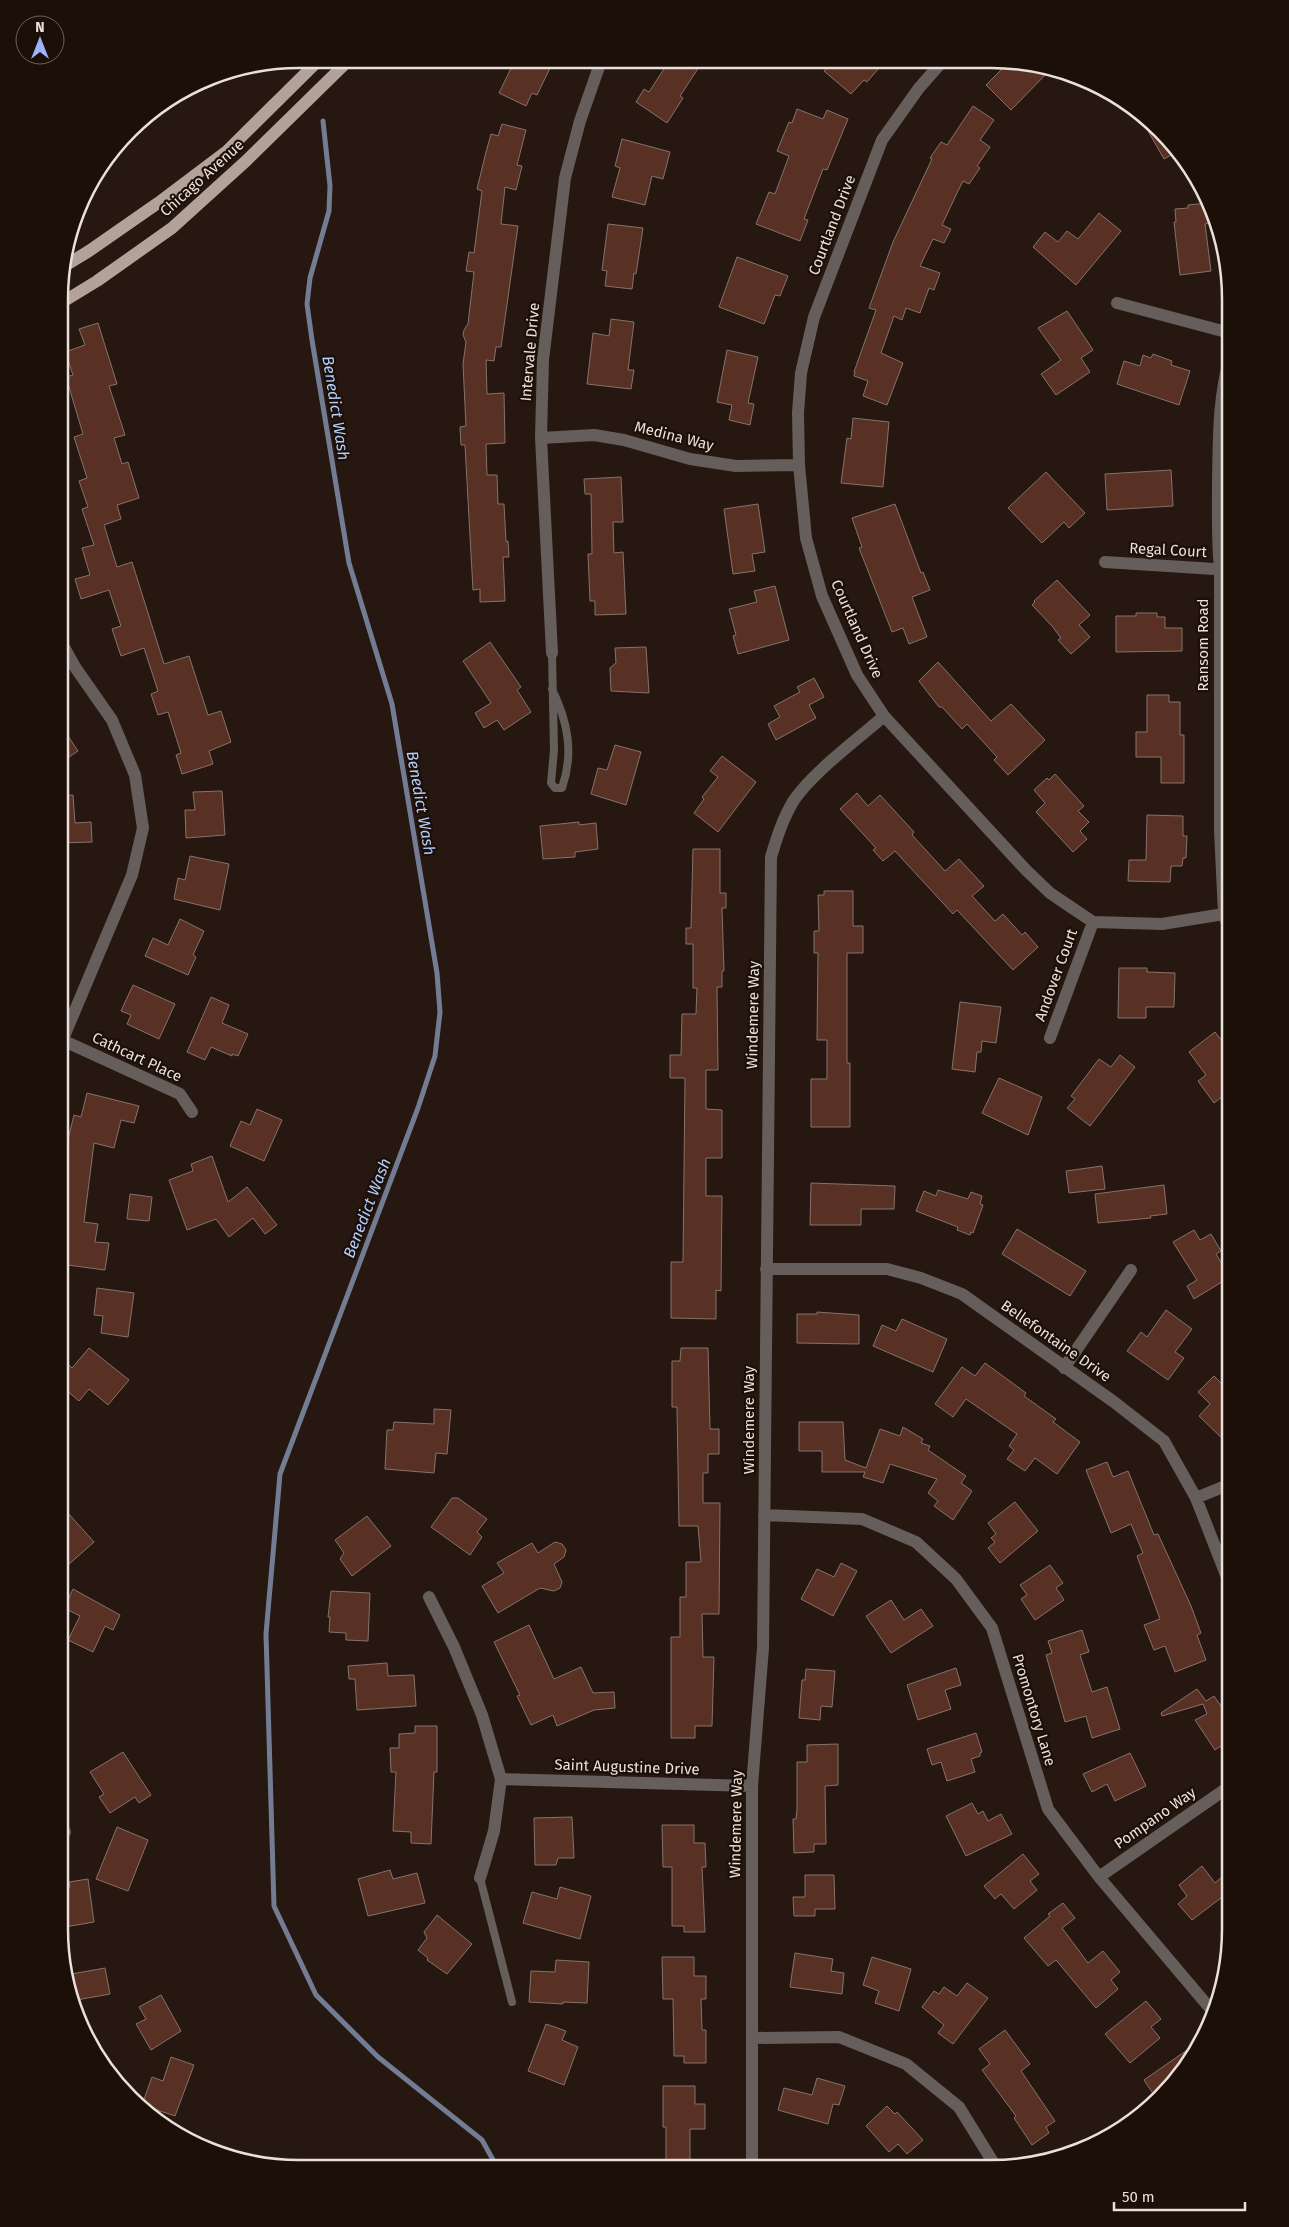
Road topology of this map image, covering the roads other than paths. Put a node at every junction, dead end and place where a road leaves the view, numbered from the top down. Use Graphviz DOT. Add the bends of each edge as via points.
graph roads {
  1 [pos="311,68"];
  2 [pos="341,68"];
  3 [pos="599,68"];
  4 [pos="936,68"];
  5 [pos="70,262"];
  6 [pos="68,299"];
  7 [pos="1117,303"];
  8 [pos="1222,331"];
  9 [pos="1222,385"];
  10 [pos="541,438"];
  11 [pos="799,464"];
  12 [pos="1222,560"];
  13 [pos="1104,562"];
  14 [pos="1222,569"];
  15 [pos="552,653"];
  16 [pos="68,654"];
  17 [pos="552,689"];
  18 [pos="884,716"];
  19 [pos="1222,726"];
  20 [pos="1222,854"];
  21 [pos="1222,914"];
  22 [pos="1093,922"];
  23 [pos="68,1026"];
  24 [pos="1050,1038"];
  25 [pos="68,1046"];
  26 [pos="192,1112"];
  27 [pos="766,1269"];
  28 [pos="1131,1270"];
  29 [pos="1064,1368"];
  30 [pos="1222,1487"];
  31 [pos="1196,1498"];
  32 [pos="764,1515"];
  33 [pos="1222,1565"];
  34 [pos="429,1598"];
  35 [pos="501,1780"];
  36 [pos="752,1786"];
  37 [pos="1222,1792"];
  38 [pos="1099,1877"];
  39 [pos="480,1878"];
  40 [pos="512,2002"];
  41 [pos="1208,2006"];
  42 [pos="752,2038"];
  43 [pos="752,2160"];
  44 [pos="992,2160"];
  1 -- 5 [label="main road, Chicago Avenue" via="226,151 158,203"];
  2 -- 6 [label="main road, Chicago Avenue" via="172,228"];
  3 -- 10 [label="street, Intervale Drive" via="565,178 543,360"];
  4 -- 11 [label="street, Courtland Drive" via="882,140 814,317 801,373"];
  7 -- 8 [label="street"];
  9 -- 12 [label="street, Ransom Road" via="1218,547"];
  10 -- 11 [label="street, Medina Way" via="594,435 690,459 736,466"];
  10 -- 15 [label="street, Intervale Drive"];
  11 -- 18 [label="street, Courtland Drive" via="806,538 822,596 857,675"];
  13 -- 14 [label="street, Regal Court"];
  15 -- 17 [label="lane"];
  16 -- 23 [label="street" via="112,720 135,775 142,828 132,875"];
  17 -- 17 [label="lane" via="554,750 551,783 555,788 562,788 570,750 567,727"];
  18 -- 22 [label="street, Courtland Drive" via="1026,870 1050,893"];
  18 -- 27 [label="street, Windemere Way" via="795,799 780,827 771,857"];
  19 -- 20 [label="street, Ransom Road"];
  21 -- 22 [label="street" via="1162,924"];
  22 -- 24 [label="street, Andover Court"];
  25 -- 26 [label="street, Cathcart Place" via="180,1094"];
  27 -- 29 [label="street, Bellefontaine Drive" via="886,1269 921,1278 962,1294"];
  27 -- 32 [label="street, Windemere Way"];
  28 -- 29 [label="street"];
  29 -- 31 [label="street, Bellefontaine Drive" via="1164,1441"];
  30 -- 31 [label="street"];
  31 -- 33 [label="street, Bellefontaine Drive"];
  32 -- 36 [label="street, Windemere Way" via="763,1648"];
  32 -- 38 [label="street, Promontory Lane" via="862,1519 916,1542 956,1579 992,1628 1048,1810"];
  34 -- 35 [label="street" via="454,1647 482,1715"];
  35 -- 36 [label="street, Saint Augustine Drive"];
  35 -- 39 [label="street" via="494,1831"];
  36 -- 42 [label="street, Windemere Way"];
  37 -- 38 [label="street, Pompano Way"];
  38 -- 41 [label="street, Promontory Lane"];
  39 -- 40 [label="lane"];
  42 -- 43 [label="street, Windemere Way"];
  42 -- 44 [label="street" via="840,2037 906,2064 959,2107"];
}
